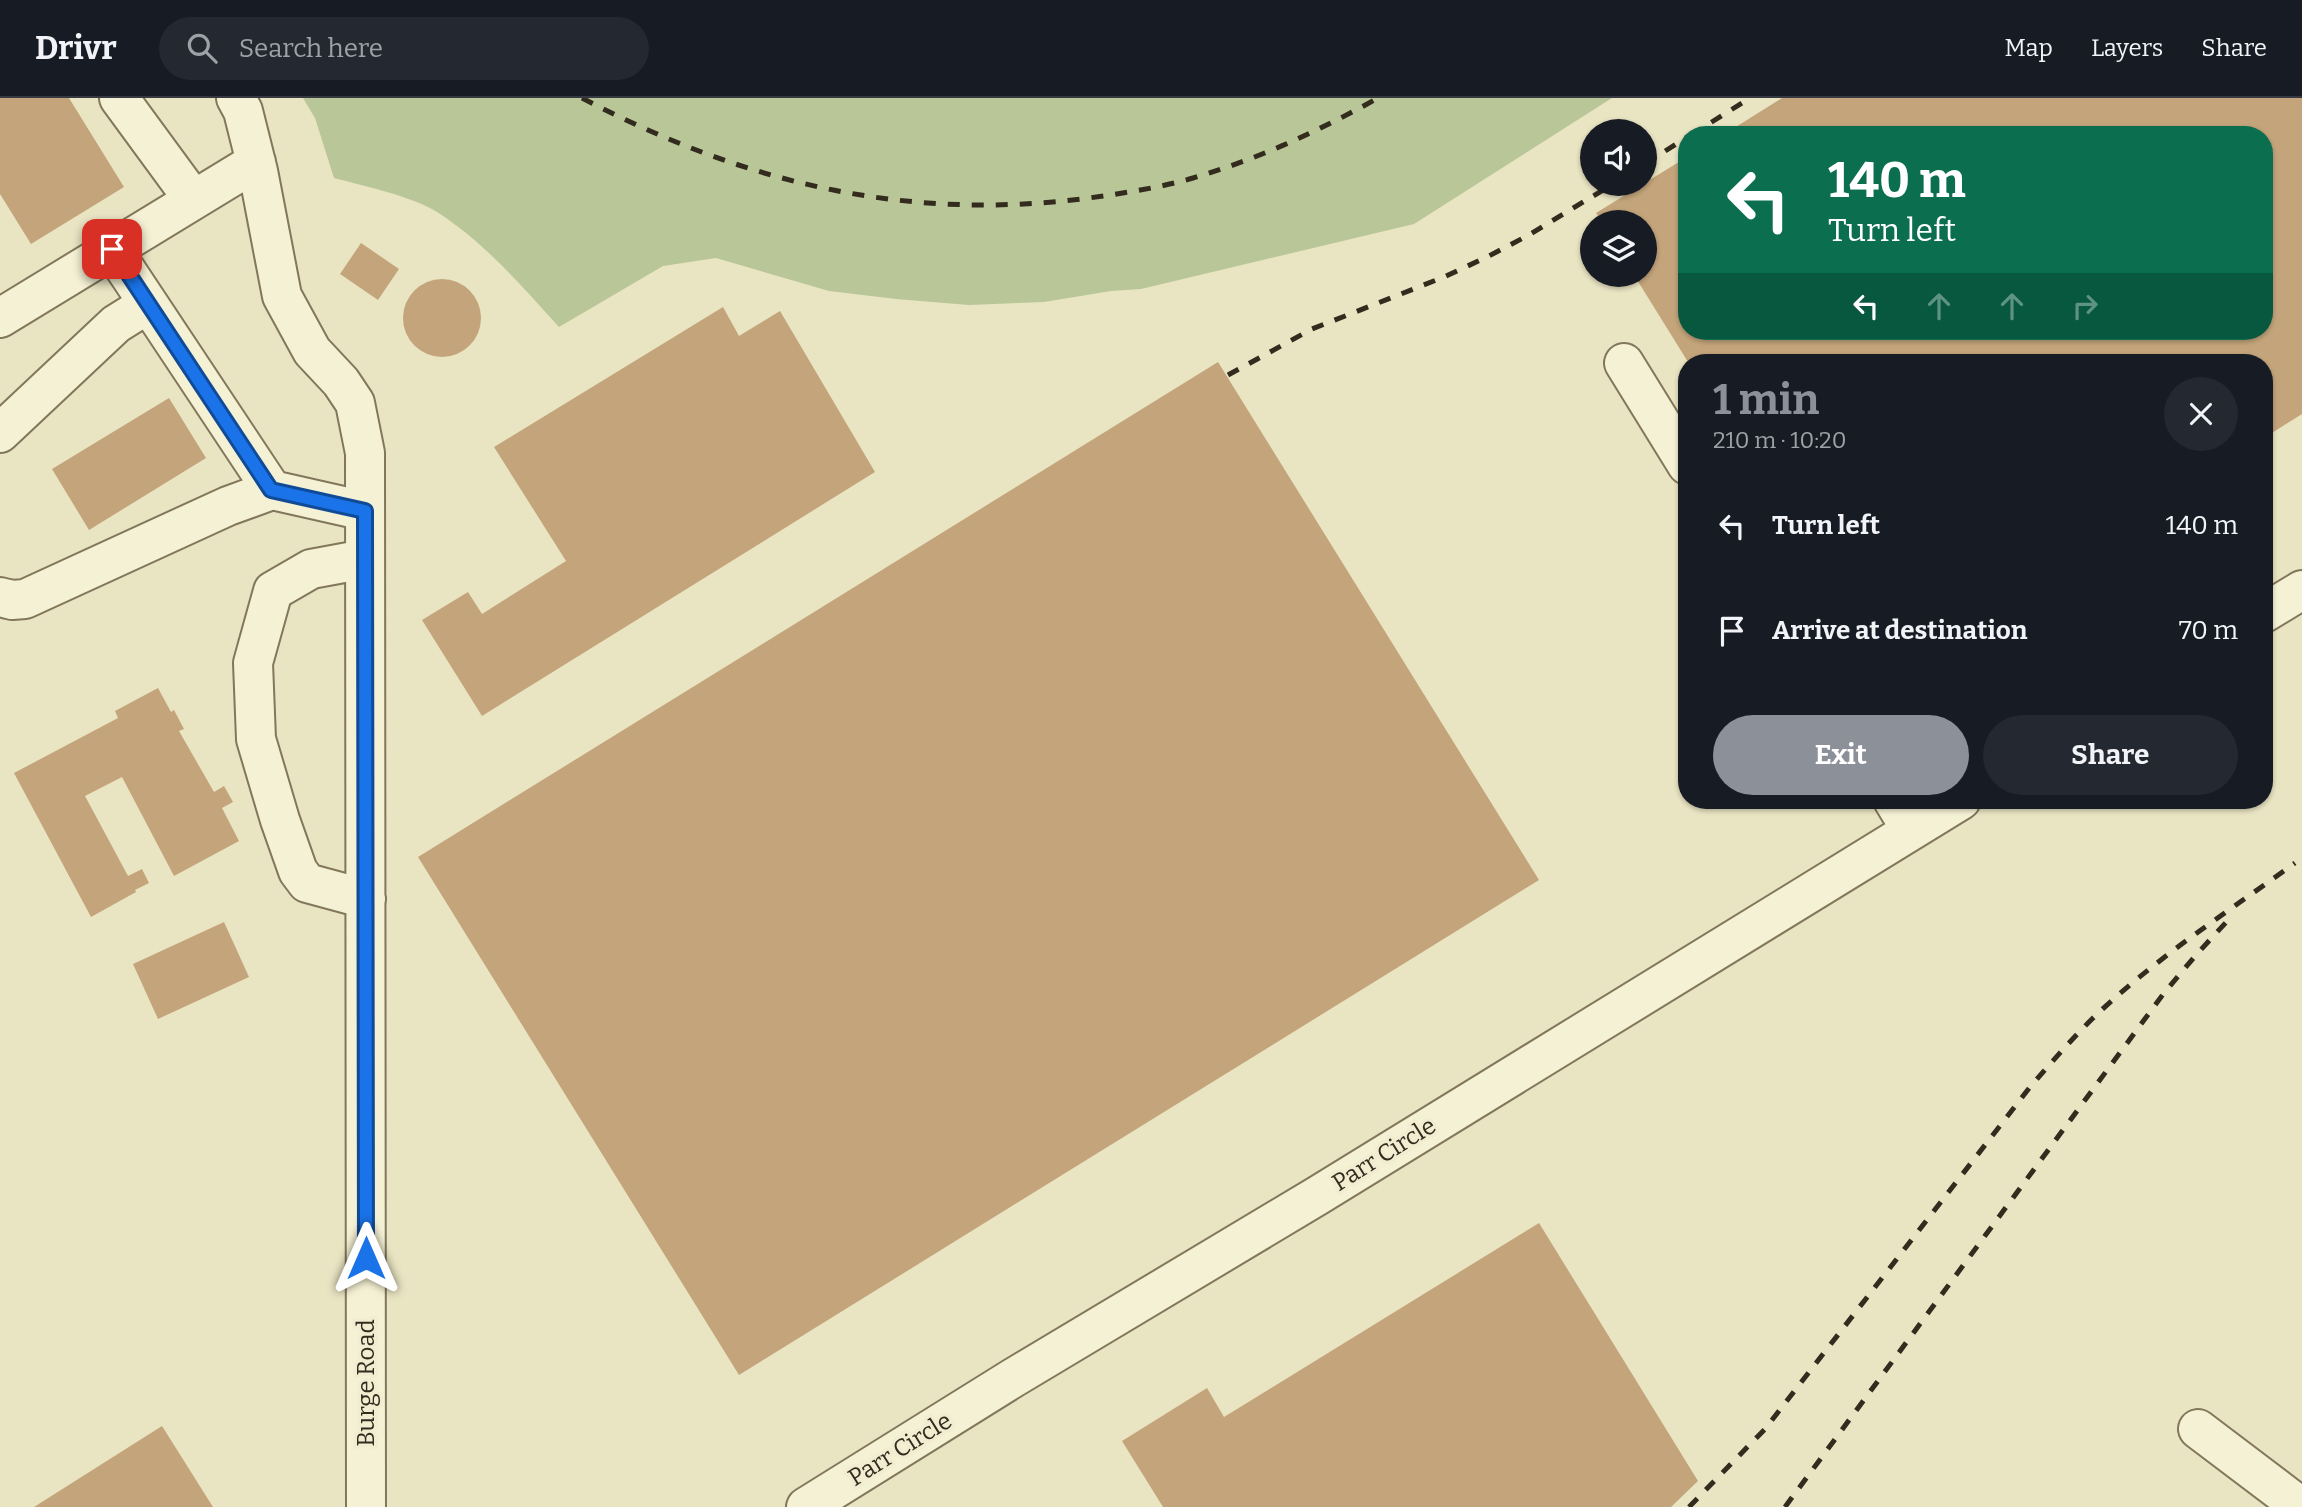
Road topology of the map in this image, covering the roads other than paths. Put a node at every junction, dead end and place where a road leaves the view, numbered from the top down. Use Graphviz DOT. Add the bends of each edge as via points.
graph roads {
  1 [pos="120,98"];
  2 [pos="236,98"];
  3 [pos="256,162"];
  4 [pos="193,200"];
  5 [pos="112,249"];
  6 [pos="148,304"];
  7 [pos="0,317"];
  8 [pos="1624,363"];
  9 [pos="0,433"];
  10 [pos="1678,450"];
  11 [pos="271,490"];
  12 [pos="365,511"];
  13 [pos="365,559"];
  14 [pos="2302,590"];
  15 [pos="0,597"];
  16 [pos="2273,608"];
  17 [pos="1926,809"];
  18 [pos="1902,815"];
  19 [pos="366,899"];
  20 [pos="2198,1429"];
  21 [pos="366,1507"];
  22 [pos="806,1507"];
  23 [pos="2301,1507"];
  1 -- 4 [label="street"];
  2 -- 3 [label="street, Burge Road"];
  3 -- 4 [label="street"];
  3 -- 12 [label="street, Burge Road" via="282,296 312,351 355,403 365,453"];
  4 -- 5 [label="street"];
  5 -- 6 [label="street"];
  5 -- 7 [label="street"];
  6 -- 9 [label="street" via="116,324"];
  6 -- 11 [label="street"];
  8 -- 10 [label="street"];
  11 -- 12 [label="street"];
  11 -- 15 [label="street" via="25,600"];
  12 -- 13 [label="street, Burge Road"];
  13 -- 19 [label="street, Burge Road"];
  13 -- 19 [label="street" via="311,569 273,591 253,663 256,738 299,871 307,883"];
  14 -- 16 [label="street"];
  17 -- 18 [label="street, Parr Circle"];
  18 -- 22 [label="street, Parr Circle" via="1340,1182"];
  19 -- 21 [label="street, Burge Road"];
  20 -- 23 [label="street"];
}
